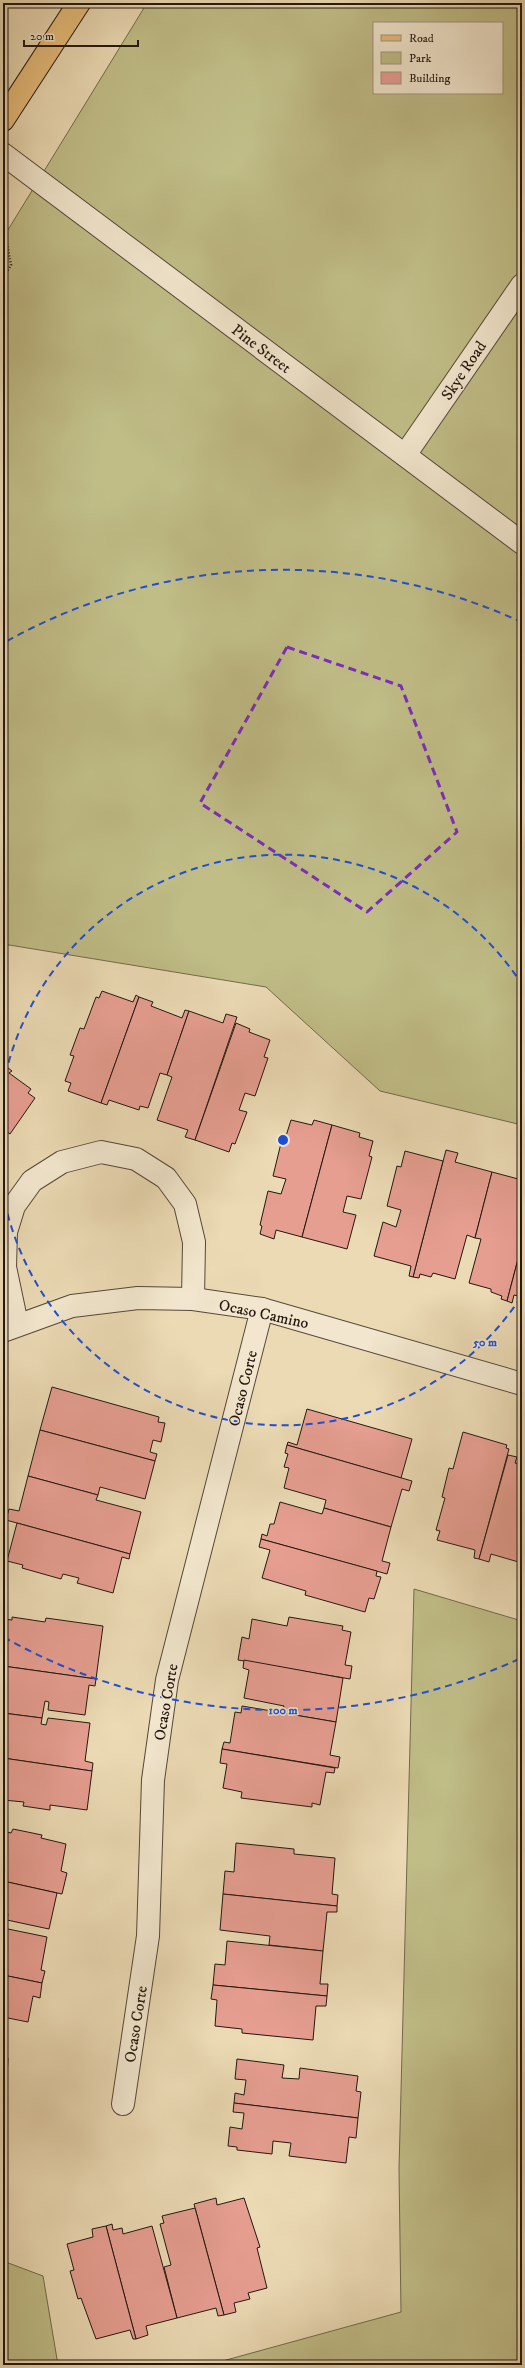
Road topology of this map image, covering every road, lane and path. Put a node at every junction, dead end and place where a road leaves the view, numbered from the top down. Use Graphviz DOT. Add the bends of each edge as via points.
graph roads {
  1 [pos="79,3"];
  2 [pos="3,120"];
  3 [pos="3,154"];
  4 [pos="3,223"];
  5 [pos="3,278"];
  6 [pos="522,285"];
  7 [pos="405,456"];
  8 [pos="522,543"];
  9 [pos="194,1299"];
  10 [pos="262,1309"];
  11 [pos="10,1327"];
  12 [pos="522,1384"];
  13 [pos="123,2104"];
  1 -- 2 [label="main road"];
  3 -- 7 [label="street, Pine Street"];
  4 -- 5 [label="path" via="11,266"];
  6 -- 7 [label="street, Skye Road"];
  7 -- 8 [label="street, Pine Street"];
  9 -- 10 [label="street, Ocaso Camino"];
  9 -- 11 [label="street, Ocaso Camino" via="138,1298 72,1306"];
  9 -- 11 [label="street" via="194,1242 185,1204 166,1178 136,1159 101,1152 62,1162 32,1181 14,1206 6,1232 5,1267"];
  10 -- 12 [label="street, Ocaso Camino"];
  10 -- 13 [label="street, Ocaso Corte" via="167,1680 153,1780 148,1936"];
}
